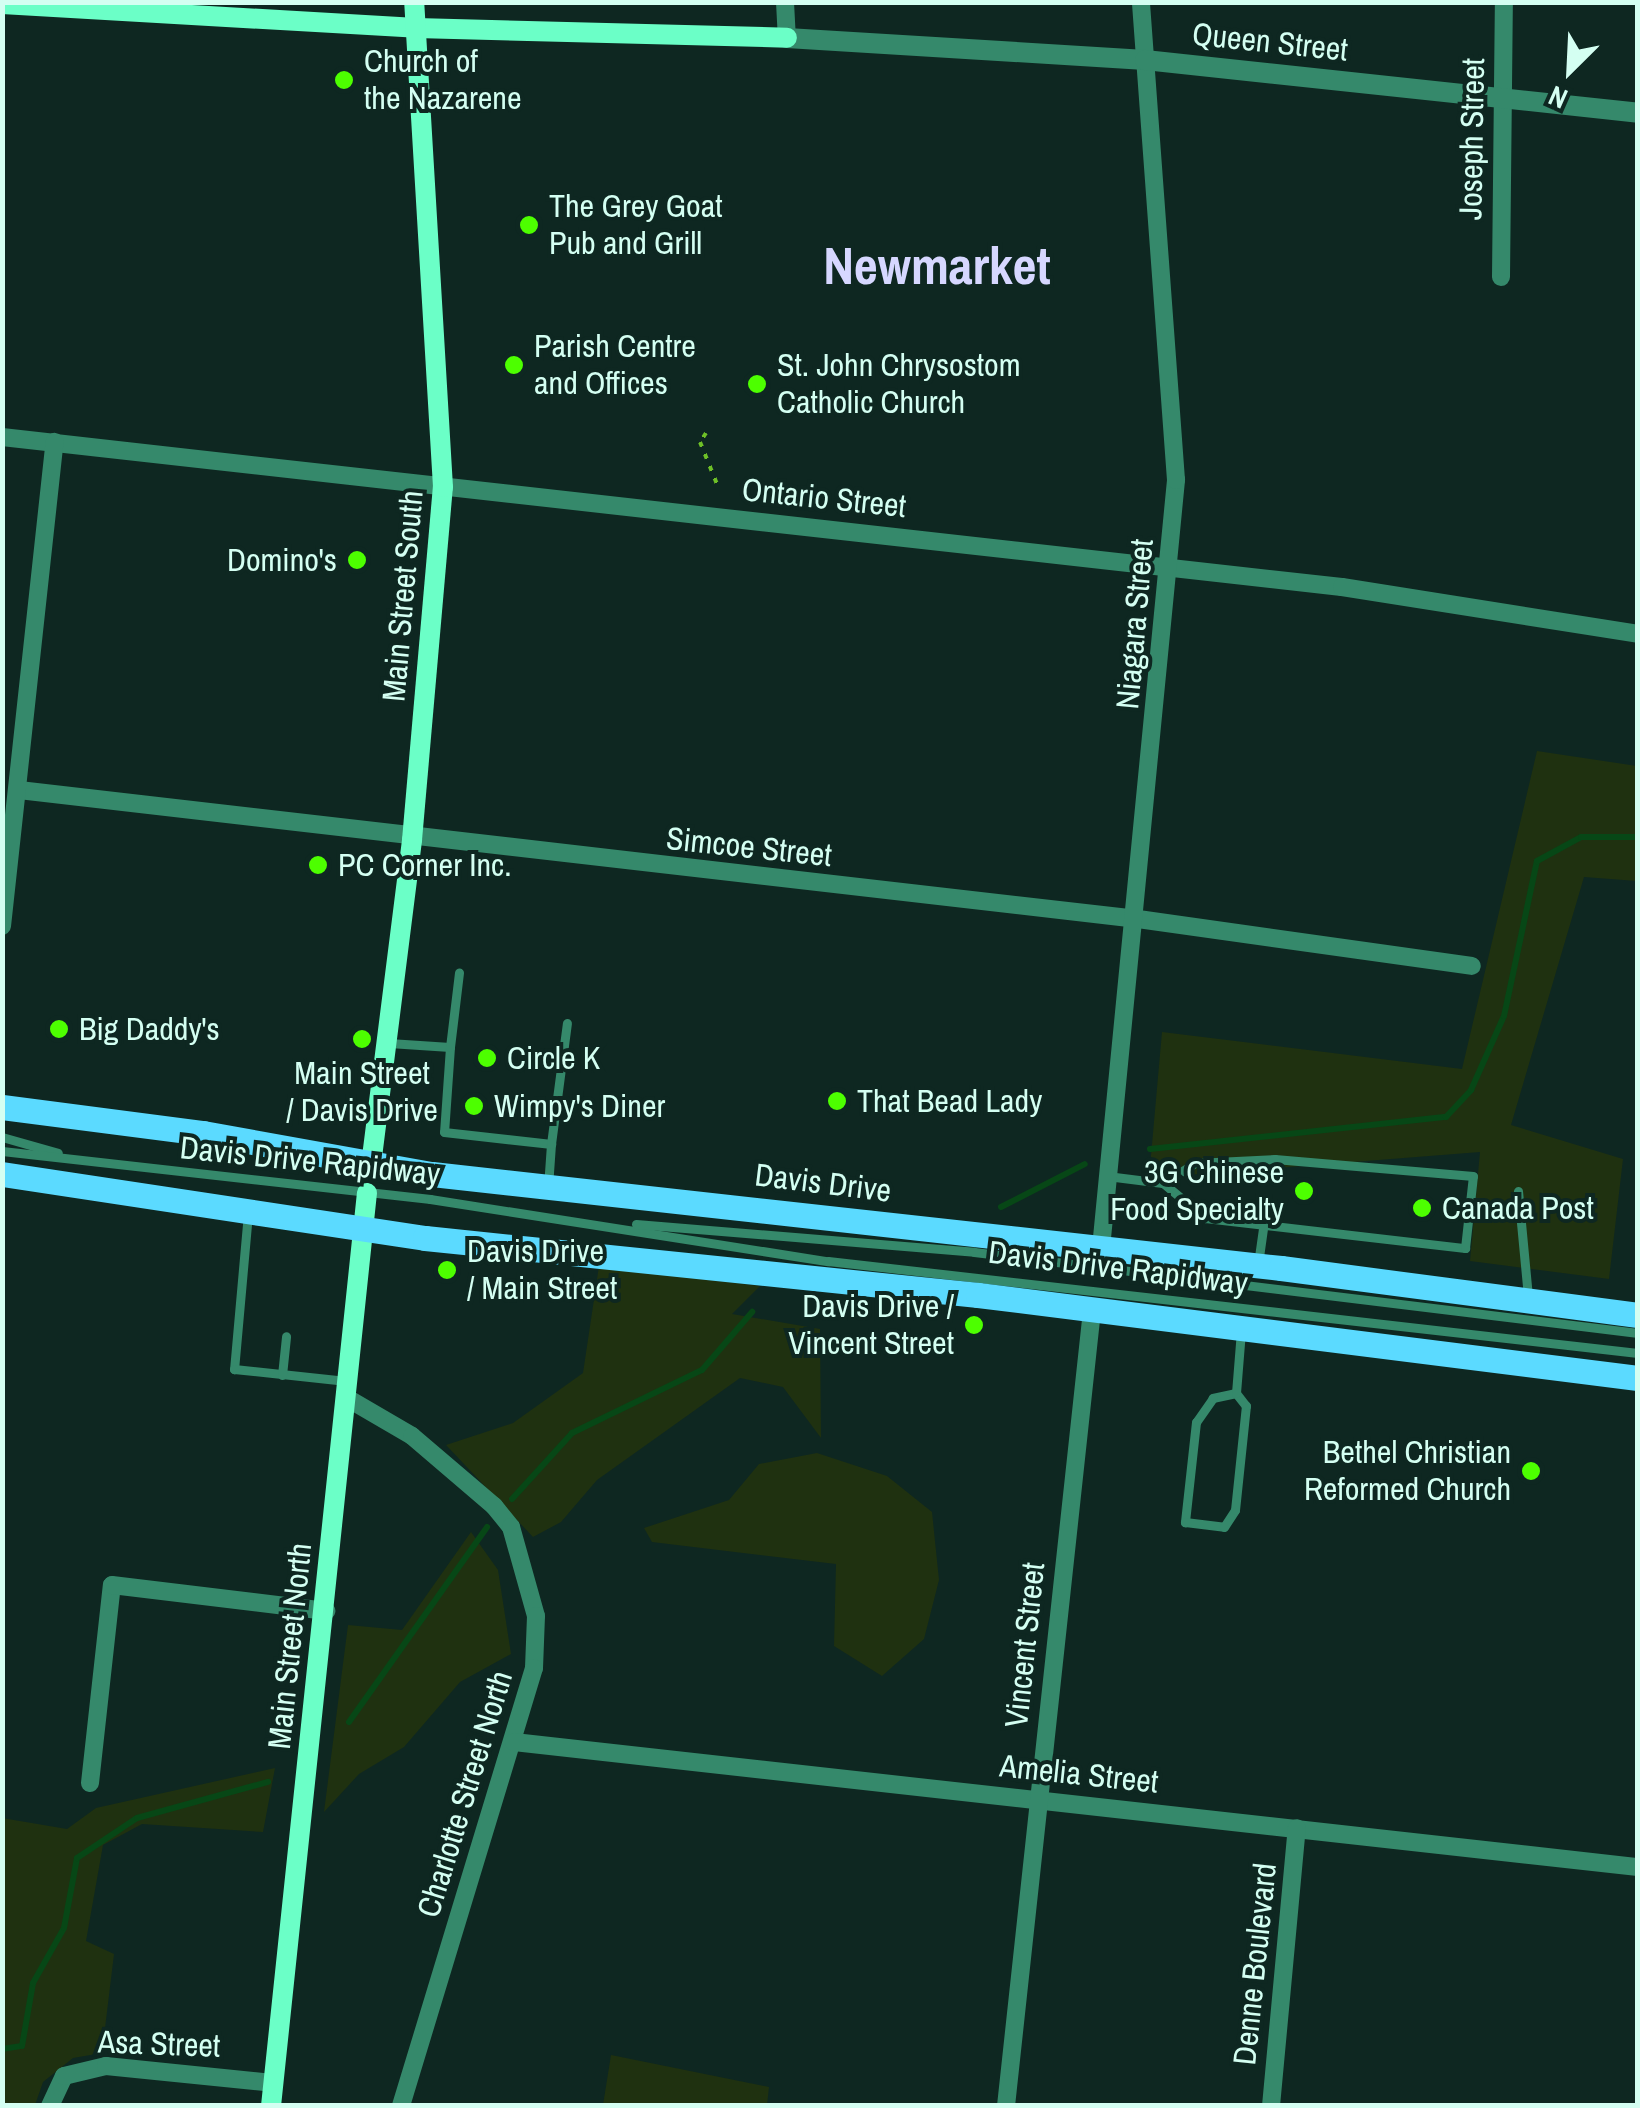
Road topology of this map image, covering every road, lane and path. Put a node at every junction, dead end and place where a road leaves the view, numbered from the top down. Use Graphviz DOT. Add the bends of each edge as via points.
graph roads {
  1 [pos="414,2"];
  2 [pos="785,2"];
  3 [pos="1140,2"];
  4 [pos="1504,2"];
  5 [pos="2,4"];
  6 [pos="54,5"];
  7 [pos="416,28"];
  8 [pos="787,38"];
  9 [pos="1145,60"];
  10 [pos="1504,97"];
  11 [pos="1638,113"];
  12 [pos="1501,277"];
  13 [pos="706,433"];
  14 [pos="2,437"];
  15 [pos="55,442"];
  16 [pos="717,484"];
  17 [pos="443,487"];
  18 [pos="1171,570"];
  19 [pos="1638,634"];
  20 [pos="19,790"];
  21 [pos="412,840"];
  22 [pos="1138,919"];
  23 [pos="2,926"];
  24 [pos="1472,966"];
  25 [pos="459,973"];
  26 [pos="567,1023"];
  27 [pos="390,1044"];
  28 [pos="450,1047"];
  29 [pos="2,1107"];
  30 [pos="2,1137"];
  31 [pos="551,1144"];
  32 [pos="2,1151"];
  33 [pos="80,1159"];
  34 [pos="371,1165"];
  35 [pos="2,1174"];
  36 [pos="1104,1176"];
  37 [pos="1163,1183"];
  38 [pos="548,1186"];
  39 [pos="1518,1191"];
  40 [pos="367,1193"];
  41 [pos="248,1209"];
  42 [pos="594,1222"];
  43 [pos="364,1226"];
  44 [pos="1263,1227"];
  45 [pos="1100,1248"];
  46 [pos="1258,1267"];
  47 [pos="1528,1300"];
  48 [pos="1092,1310"];
  49 [pos="1638,1315"];
  50 [pos="1241,1328"];
  51 [pos="1638,1333"];
  52 [pos="286,1336"];
  53 [pos="1638,1352"];
  54 [pos="282,1375"];
  55 [pos="1638,1378"];
  56 [pos="348,1390"];
  57 [pos="1236,1393"];
  58 [pos="326,1612"];
  59 [pos="514,1742"];
  60 [pos="90,1783"];
  61 [pos="1038,1799"];
  62 [pos="1297,1828"];
  63 [pos="1638,1867"];
  64 [pos="272,2082"];
  65 [pos="51,2099"];
  66 [pos="270,2106"];
  67 [pos="401,2106"];
  68 [pos="1006,2106"];
  69 [pos="1271,2106"];
  1 -- 7 [label="main road, Main Street South"];
  2 -- 8 [label="street"];
  3 -- 9 [label="street, Niagara Street"];
  4 -- 10 [label="street, Joseph Street"];
  5 -- 6 [label="main road, Queen Street"];
  6 -- 7 [label="main road, Queen Street"];
  7 -- 8 [label="main road, Queen Street"];
  7 -- 17 [label="main road, Main Street South"];
  8 -- 9 [label="street, Queen Street"];
  9 -- 10 [label="street, Queen Street"];
  9 -- 18 [label="street, Niagara Street" via="1176,480"];
  10 -- 11 [label="street, Queen Street"];
  10 -- 12 [label="street, Joseph Street"];
  13 -- 16 [label="path" via="700,442"];
  14 -- 15 [label="street, Ontario Street"];
  15 -- 17 [label="street, Ontario Street"];
  15 -- 20 [label="street"];
  17 -- 18 [label="street, Ontario Street"];
  17 -- 21 [label="main road, Main Street South"];
  18 -- 19 [label="street, Ontario Street" via="1342,587"];
  18 -- 22 [label="street, Niagara Street"];
  20 -- 21 [label="street, Simcoe Street"];
  20 -- 23 [label="street"];
  21 -- 22 [label="street, Simcoe Street"];
  21 -- 27 [label="main road, Main Street South"];
  22 -- 24 [label="street, Simcoe Street"];
  22 -- 36 [label="street, Niagara Street"];
  25 -- 28 [label="lane"];
  26 -- 31 [label="lane"];
  27 -- 28 [label="lane"];
  27 -- 34 [label="main road, Main Street South"];
  28 -- 31 [label="lane" via="444,1132"];
  29 -- 34 [label="main road, Davis Drive" via="220,1136"];
  30 -- 33 [label="lane, Davis Drive Rapidway"];
  31 -- 38 [label="lane"];
  32 -- 33 [label="lane, Davis Drive Rapidway"];
  33 -- 40 [label="lane, Davis Drive Rapidway"];
  34 -- 38 [label="main road, Davis Drive"];
  34 -- 40 [label="street, Main Street South"];
  35 -- 41 [label="main road"];
  36 -- 37 [label="lane"];
  36 -- 45 [label="street, Niagara Street"];
  37 -- 44 [label="lane" via="1205,1218"];
  37 -- 44 [label="lane" via="1195,1163 1275,1159 1473,1176 1465,1248"];
  38 -- 45 [label="main road, Davis Drive"];
  39 -- 47 [label="lane"];
  40 -- 42 [label="lane, Davis Drive Rapidway"];
  40 -- 43 [label="main road, Main Street North"];
  41 -- 43 [label="main road"];
  41 -- 54 [label="lane" via="234,1369"];
  42 -- 51 [label="lane, Davis Drive Rapidway" via="974,1252"];
  42 -- 53 [label="lane, Davis Drive Rapidway" via="828,1262"];
  43 -- 48 [label="main road"];
  43 -- 56 [label="main road, Main Street North"];
  44 -- 46 [label="lane"];
  45 -- 46 [label="main road, Davis Drive"];
  46 -- 47 [label="main road, Davis Drive"];
  47 -- 49 [label="main road, Davis Drive"];
  48 -- 50 [label="main road"];
  48 -- 61 [label="street, Vincent Street"];
  50 -- 55 [label="main road"];
  50 -- 57 [label="lane"];
  52 -- 54 [label="lane"];
  54 -- 56 [label="lane"];
  56 -- 58 [label="main road, Main Street North"];
  56 -- 59 [label="street, Charlotte Street North" via="494,1506 518,1544 536,1616 534,1668"];
  57 -- 57 [label="lane" via="1213,1398 1196,1422 1184,1522 1224,1527 1234,1510 1246,1406"];
  58 -- 60 [label="street" via="112,1585"];
  58 -- 64 [label="main road, Main Street North"];
  59 -- 61 [label="street, Amelia Street"];
  59 -- 67 [label="street, Charlotte Street North"];
  61 -- 62 [label="street, Amelia Street"];
  61 -- 68 [label="street, Vincent Street"];
  62 -- 63 [label="street, Amelia Street"];
  62 -- 69 [label="street, Denne Boulevard"];
  64 -- 65 [label="street, Asa Street" via="106,2066 64,2076"];
  64 -- 66 [label="main road, Main Street North"];
}
